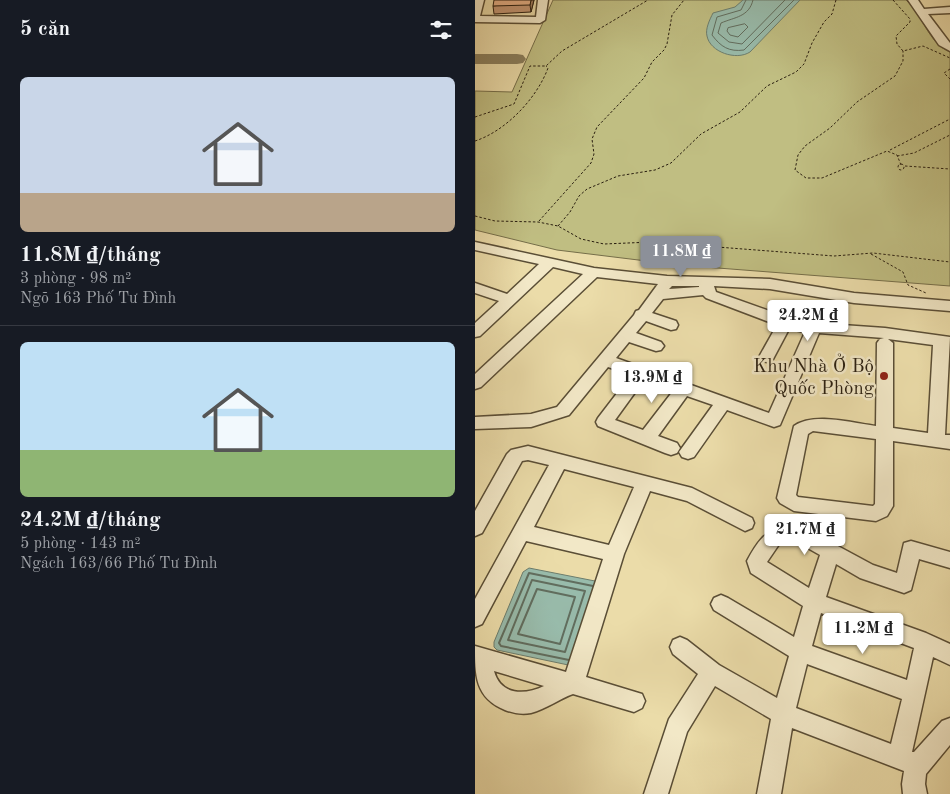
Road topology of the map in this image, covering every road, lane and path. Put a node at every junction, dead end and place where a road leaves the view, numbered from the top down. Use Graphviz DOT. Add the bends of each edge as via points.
graph roads {
  1 [pos="479,0"];
  2 [pos="543,0"];
  3 [pos="648,0"];
  4 [pos="684,0"];
  5 [pos="836,0"];
  6 [pos="893,0"];
  7 [pos="913,0"];
  8 [pos="950,10"];
  9 [pos="921,12"];
  10 [pos="475,18"];
  11 [pos="939,38"];
  12 [pos="950,44"];
  13 [pos="950,48"];
  14 [pos="903,52"];
  15 [pos="950,58"];
  16 [pos="546,66"];
  17 [pos="950,69"];
  18 [pos="950,79"];
  19 [pos="475,117"];
  20 [pos="950,119"];
  21 [pos="950,135"];
  22 [pos="475,141"];
  23 [pos="887,151"];
  24 [pos="897,156"];
  25 [pos="901,164"];
  26 [pos="905,166"];
  27 [pos="950,169"];
  28 [pos="475,216"];
  29 [pos="538,222"];
  30 [pos="558,226"];
  31 [pos="475,246"];
  32 [pos="869,253"];
  33 [pos="950,262"];
  34 [pos="549,263"];
  35 [pos="594,272"];
  36 [pos="667,281"];
  37 [pos="707,286"];
  38 [pos="475,288"];
  39 [pos="659,296"];
  40 [pos="929,296"];
  41 [pos="510,300"];
  42 [pos="950,306"];
  43 [pos="641,314"];
  44 [pos="785,323"];
  45 [pos="671,325"];
  46 [pos="814,328"];
  47 [pos="475,332"];
  48 [pos="625,335"];
  49 [pos="946,341"];
  50 [pos="885,343"];
  51 [pos="656,346"];
  52 [pos="767,357"];
  53 [pos="605,360"];
  54 [pos="641,373"];
  55 [pos="475,383"];
  56 [pos="684,388"];
  57 [pos="724,402"];
  58 [pos="475,423"];
  59 [pos="885,435"];
  60 [pos="647,438"];
  61 [pos="943,441"];
  62 [pos="671,448"];
  63 [pos="688,452"];
  64 [pos="559,462"];
  65 [pos="645,482"];
  66 [pos="745,522"];
  67 [pos="476,525"];
  68 [pos="522,532"];
  69 [pos="797,532"];
  70 [pos="775,537"];
  71 [pos="831,551"];
  72 [pos="614,554"];
  73 [pos="950,560"];
  74 [pos="814,602"];
  75 [pos="721,604"];
  76 [pos="475,618"];
  77 [pos="926,643"];
  78 [pos="680,647"];
  79 [pos="800,652"];
  80 [pos="950,655"];
  81 [pos="476,656"];
  82 [pos="712,672"];
  83 [pos="573,684"];
  84 [pos="915,693"];
  85 [pos="634,701"];
  86 [pos="783,714"];
  87 [pos="950,729"];
  88 [pos="908,761"];
  89 [pos="656,794"];
  90 [pos="769,794"];
  91 [pos="915,794"];
  1 -- 10 [label="street"];
  2 -- 10 [label="street" via="540,20"];
  3 -- 16 [label="path" via="555,55"];
  4 -- 29 [label="path" via="672,15 664,50 651,62 644,78 597,127 592,139 594,154 591,163"];
  5 -- 30 [label="path" via="832,14 824,22 804,64 796,72 767,86 740,112 701,134 671,163 655,170 618,176 587,189"];
  6 -- 14 [label="path" via="910,19 896,36"];
  7 -- 9 [label="street"];
  8 -- 9 [label="street"];
  9 -- 11 [label="street"];
  11 -- 12 [label="street"];
  11 -- 13 [label="street"];
  14 -- 15 [label="path" via="923,46"];
  14 -- 23 [label="path" via="902,62 890,82 859,101 824,133 801,148 795,170 806,178 822,178"];
  16 -- 19 [label="path" via="530,66 514,104"];
  16 -- 22 [label="path" via="544,79 525,108"];
  17 -- 18 [label="path" via="944,73"];
  20 -- 23 [label="path"];
  21 -- 24 [label="path" via="926,149"];
  23 -- 24 [label="path"];
  24 -- 25 [label="path"];
  25 -- 26 [label="path"];
  25 -- 26 [label="path" via="897,167 902,169"];
  26 -- 27 [label="path"];
  28 -- 29 [label="path"];
  29 -- 30 [label="path"];
  30 -- 32 [label="path" via="581,239 604,244 652,242 834,256"];
  31 -- 34 [label="street"];
  32 -- 33 [label="path"];
  32 -- 40 [label="path" via="896,267 906,276 908,285"];
  34 -- 35 [label="street"];
  34 -- 41 [label="street"];
  35 -- 36 [label="street"];
  35 -- 55 [label="street"];
  36 -- 37 [label="street"];
  36 -- 39 [label="street"];
  37 -- 39 [label="street"];
  37 -- 42 [label="street" via="770,284 854,298"];
  37 -- 44 [label="street" via="711,296"];
  38 -- 41 [label="street"];
  39 -- 43 [label="street"];
  41 -- 47 [label="street"];
  43 -- 45 [label="street"];
  43 -- 48 [label="street"];
  44 -- 46 [label="street"];
  44 -- 52 [label="street"];
  46 -- 49 [label="street" via="885,332"];
  46 -- 57 [label="street" via="774,420"];
  48 -- 51 [label="street"];
  48 -- 53 [label="street"];
  49 -- 61 [label="street"];
  50 -- 59 [label="street"];
  53 -- 54 [label="street"];
  53 -- 58 [label="street" via="559,414 515,422"];
  54 -- 56 [label="street"];
  54 -- 60 [label="street" via="603,422"];
  56 -- 57 [label="street"];
  56 -- 60 [label="street"];
  57 -- 63 [label="street"];
  59 -- 59 [label="street" via="813,425 803,428 786,498 789,502 878,513 884,506"];
  59 -- 61 [label="street"];
  60 -- 62 [label="street"];
  64 -- 65 [label="street"];
  64 -- 67 [label="street" via="529,454 517,455"];
  64 -- 68 [label="street"];
  65 -- 66 [label="street" via="704,500"];
  65 -- 72 [label="street"];
  68 -- 72 [label="street"];
  68 -- 76 [label="street"];
  69 -- 71 [label="street"];
  70 -- 74 [label="street" via="757,561 758,567"];
  71 -- 73 [label="street" via="867,572 904,584 911,549"];
  71 -- 74 [label="street"];
  72 -- 83 [label="street"];
  74 -- 77 [label="street"];
  74 -- 79 [label="street"];
  75 -- 79 [label="street"];
  77 -- 80 [label="street"];
  77 -- 84 [label="street"];
  78 -- 82 [label="street"];
  79 -- 84 [label="street"];
  79 -- 86 [label="street"];
  81 -- 83 [label="street"];
  81 -- 83 [label="street" via="492,690 513,703 533,702"];
  82 -- 86 [label="street"];
  82 -- 89 [label="street" via="677,727"];
  83 -- 85 [label="street"];
  84 -- 88 [label="street"];
  86 -- 88 [label="street"];
  86 -- 90 [label="street"];
  87 -- 88 [label="street"];
  88 -- 91 [label="street"];
}
